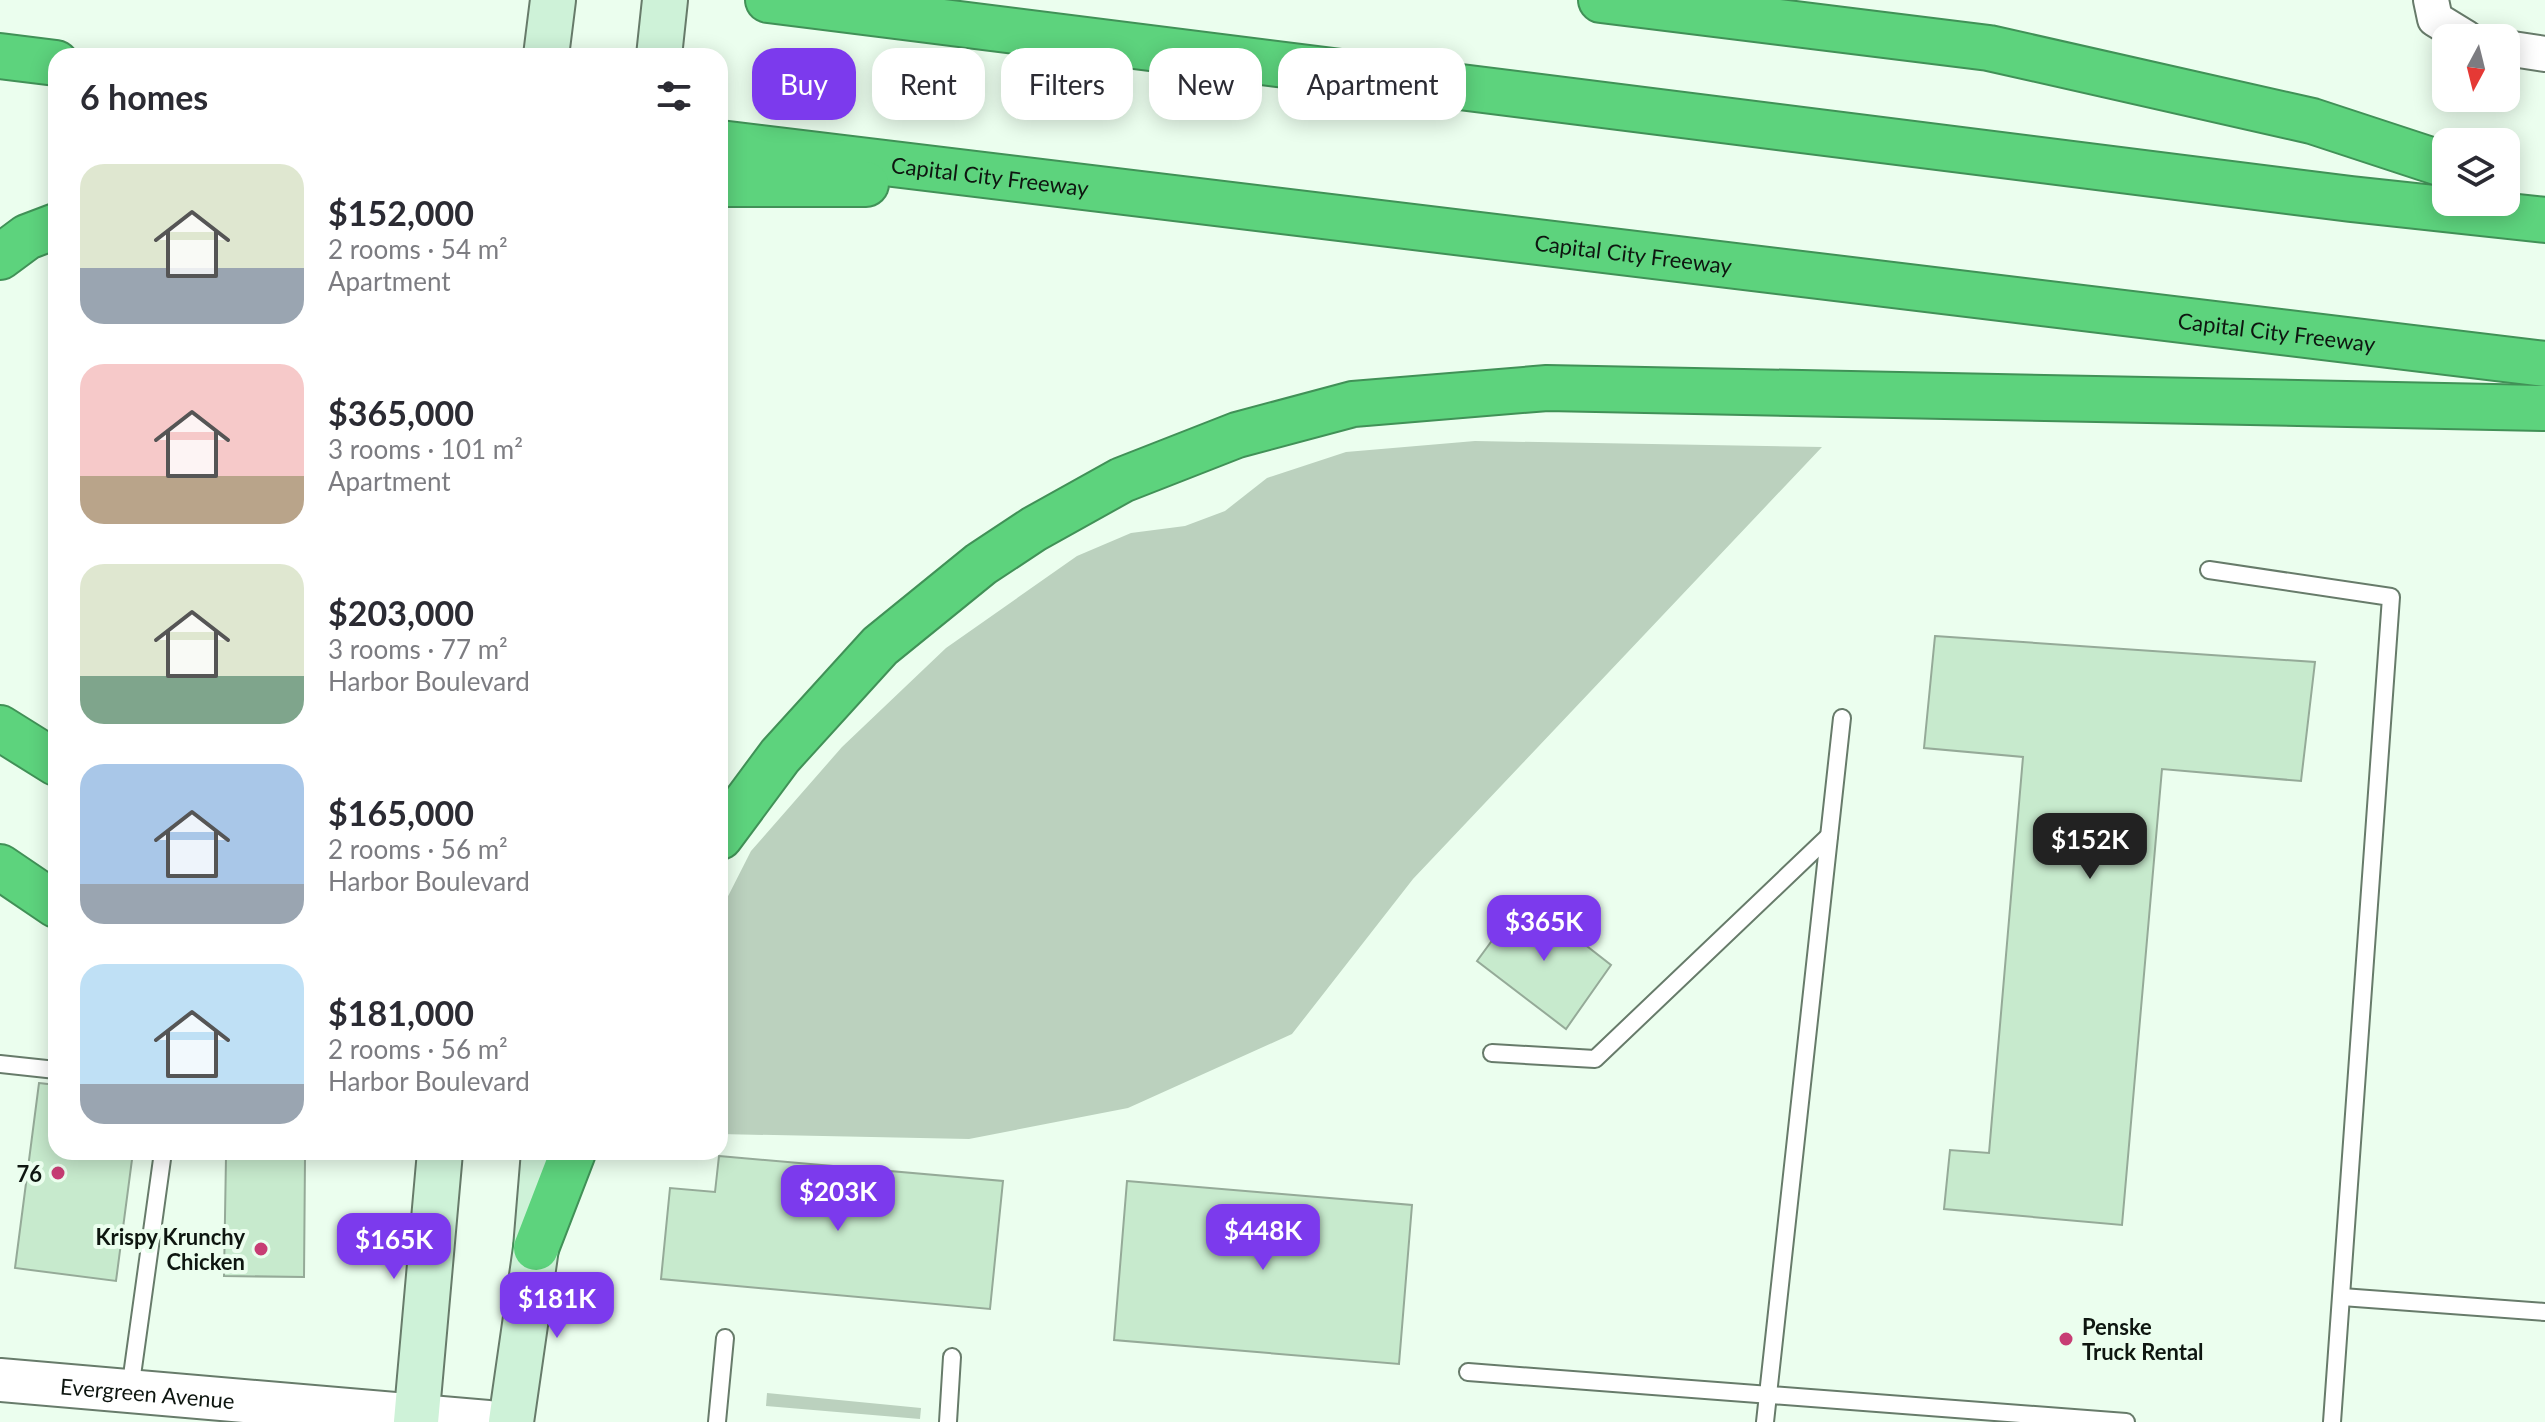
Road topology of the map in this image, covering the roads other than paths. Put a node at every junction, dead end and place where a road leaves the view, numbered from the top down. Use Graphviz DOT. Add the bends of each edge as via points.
graph roads {
  1 [pos="553,0"];
  2 [pos="665,0"];
  3 [pos="768,0"];
  4 [pos="1601,0"];
  5 [pos="2433,10"];
  6 [pos="2450,24"];
  7 [pos="547,48"];
  8 [pos="660,48"];
  9 [pos="2520,50"];
  10 [pos="2545,54"];
  11 [pos="0,56"];
  12 [pos="48,62"];
  13 [pos="728,144"];
  14 [pos="2432,160"];
  15 [pos="728,184"];
  16 [pos="1062,184"];
  17 [pos="2520,190"];
  18 [pos="2545,198"];
  19 [pos="2545,220"];
  20 [pos="48,229"];
  21 [pos="0,257"];
  22 [pos="2545,364"];
  23 [pos="2545,408"];
  24 [pos="2209,570"];
  25 [pos="1842,718"];
  26 [pos="0,728"];
  27 [pos="48,758"];
  28 [pos="728,826"];
  29 [pos="1829,836"];
  30 [pos="0,867"];
  31 [pos="48,900"];
  32 [pos="1492,1053"];
  33 [pos="0,1064"];
  34 [pos="48,1069"];
  35 [pos="162,1160"];
  36 [pos="439,1160"];
  37 [pos="543,1160"];
  38 [pos="570,1160"];
  39 [pos="536,1248"];
  40 [pos="2342,1297"];
  41 [pos="2545,1312"];
  42 [pos="725,1338"];
  43 [pos="952,1357"];
  44 [pos="1468,1372"];
  45 [pos="0,1380"];
  46 [pos="130,1392"];
  47 [pos="1769,1393"];
  48 [pos="416,1419"];
  49 [pos="488,1422"];
  50 [pos="511,1422"];
  51 [pos="717,1422"];
  52 [pos="948,1422"];
  53 [pos="1765,1422"];
  54 [pos="2126,1422"];
  55 [pos="2332,1422"];
  1 -- 7 [label="main road"];
  2 -- 8 [label="main road"];
  3 -- 19 [label="highway"];
  4 -- 14 [label="highway" via="1989,48 2312,121"];
  5 -- 6 [label="street"];
  9 -- 10 [label="street"];
  11 -- 12 [label="highway"];
  13 -- 16 [label="highway, Capital City Freeway"];
  15 -- 16 [label="highway"];
  16 -- 22 [label="highway, Capital City Freeway"];
  17 -- 18 [label="highway"];
  20 -- 21 [label="highway"];
  23 -- 28 [label="highway" via="1547,388 1353,404 1237,435 1122,480 981,564 880,646 780,756"];
  24 -- 40 [label="lane" via="2391,597"];
  25 -- 29 [label="lane"];
  26 -- 27 [label="highway"];
  29 -- 32 [label="lane" via="1595,1059"];
  29 -- 47 [label="lane"];
  30 -- 31 [label="highway"];
  33 -- 34 [label="lane"];
  35 -- 46 [label="lane"];
  36 -- 48 [label="main road"];
  37 -- 39 [label="main road"];
  38 -- 39 [label="highway"];
  39 -- 50 [label="main road"];
  40 -- 41 [label="lane"];
  40 -- 55 [label="lane"];
  42 -- 51 [label="lane"];
  43 -- 52 [label="lane"];
  44 -- 47 [label="lane"];
  45 -- 46 [label="street, Evergreen Avenue"];
  46 -- 48 [label="street, Evergreen Avenue"];
  47 -- 53 [label="lane"];
  47 -- 54 [label="lane"];
  48 -- 49 [label="street, Evergreen Avenue"];
}
